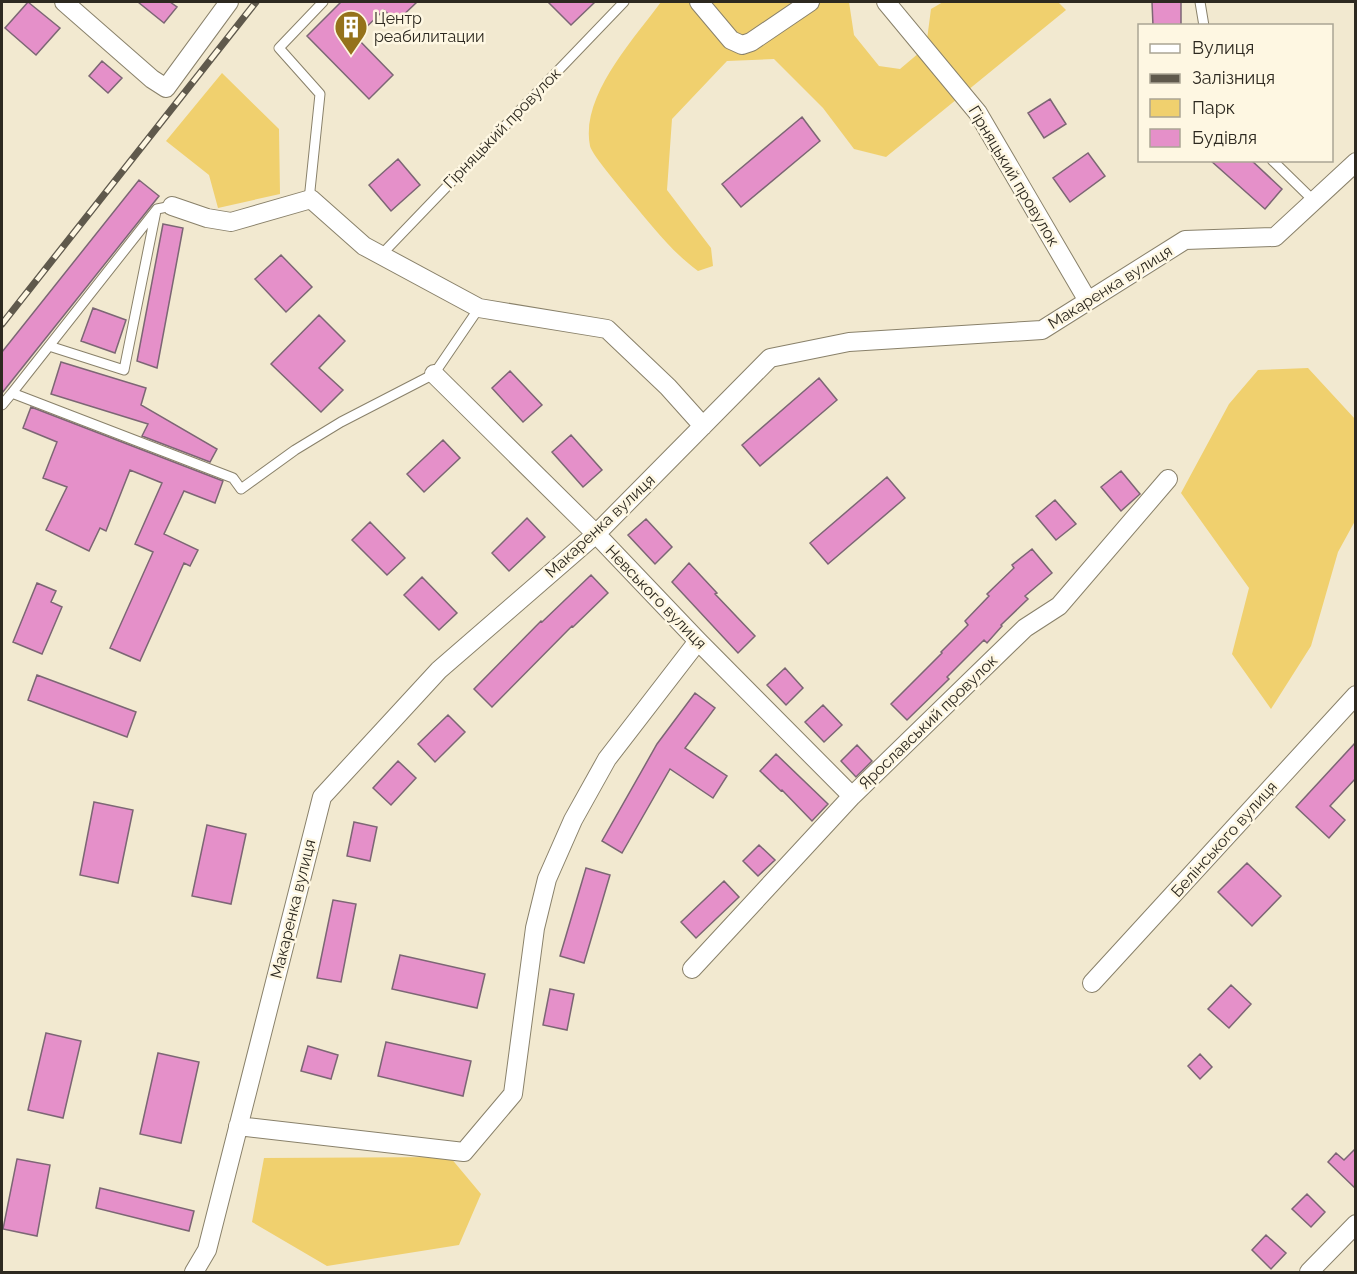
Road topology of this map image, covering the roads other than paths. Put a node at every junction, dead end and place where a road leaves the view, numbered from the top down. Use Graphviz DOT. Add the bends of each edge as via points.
graph roads {
  1 [pos="64,2"];
  2 [pos="230,2"];
  3 [pos="323,2"];
  4 [pos="624,2"];
  5 [pos="699,2"];
  6 [pos="810,2"];
  7 [pos="886,2"];
  8 [pos="1200,2"];
  9 [pos="1204,24"];
  10 [pos="1274,162"];
  11 [pos="1356,162"];
  12 [pos="309,200"];
  13 [pos="1314,201"];
  14 [pos="165,207"];
  15 [pos="381,255"];
  16 [pos="1088,301"];
  17 [pos="479,308"];
  18 [pos="49,346"];
  19 [pos="434,374"];
  20 [pos="12,393"];
  21 [pos="2,405"];
  22 [pos="703,426"];
  23 [pos="1168,479"];
  24 [pos="596,534"];
  25 [pos="698,641"];
  26 [pos="1356,695"];
  27 [pos="852,796"];
  28 [pos="692,969"];
  29 [pos="1092,983"];
  30 [pos="238,1125"];
  31 [pos="1356,1224"];
  32 [pos="194,1272"];
  33 [pos="1309,1272"];
  1 -- 2 [label="street" via="166,87"];
  3 -- 12 [label="lane" via="279,48 320,94"];
  4 -- 15 [label="lane, Гірняцький провулок"];
  5 -- 6 [label="street" via="731,40 742,45"];
  7 -- 16 [label="street, Гірняцький провулок" via="978,113"];
  8 -- 9 [label="lane"];
  10 -- 13 [label="lane"];
  11 -- 13 [label="street, Макаренка вулиця"];
  12 -- 14 [label="street" via="231,222"];
  12 -- 15 [label="street" via="364,246"];
  13 -- 16 [label="street, Макаренка вулиця" via="1275,237 1185,240"];
  14 -- 18 [label="lane"];
  14 -- 18 [label="lane" via="124,370"];
  15 -- 17 [label="street"];
  16 -- 22 [label="street, Макаренка вулиця" via="1042,330 849,342 770,358"];
  17 -- 19 [label="lane"];
  17 -- 22 [label="street" via="607,329"];
  18 -- 20 [label="lane"];
  19 -- 20 [label="lane" via="341,422 241,489 233,478"];
  19 -- 24 [label="street, Невського вулиця"];
  20 -- 21 [label="lane"];
  22 -- 24 [label="street, Макаренка вулиця"];
  23 -- 27 [label="street, Ярославський провулок" via="1059,606 1025,628"];
  24 -- 25 [label="street, Невського вулиця"];
  24 -- 30 [label="street, Макаренка вулиця" via="439,670 322,797"];
  25 -- 27 [label="street, Невського вулиця"];
  25 -- 30 [label="street" via="607,759 573,820 547,879 535,928 513,1094 464,1152"];
  26 -- 29 [label="street, Белінського вулиця"];
  27 -- 28 [label="street, Ярославський провулок"];
  30 -- 32 [label="street, Макаренка вулиця" via="207,1250"];
  31 -- 33 [label="street"];
}
